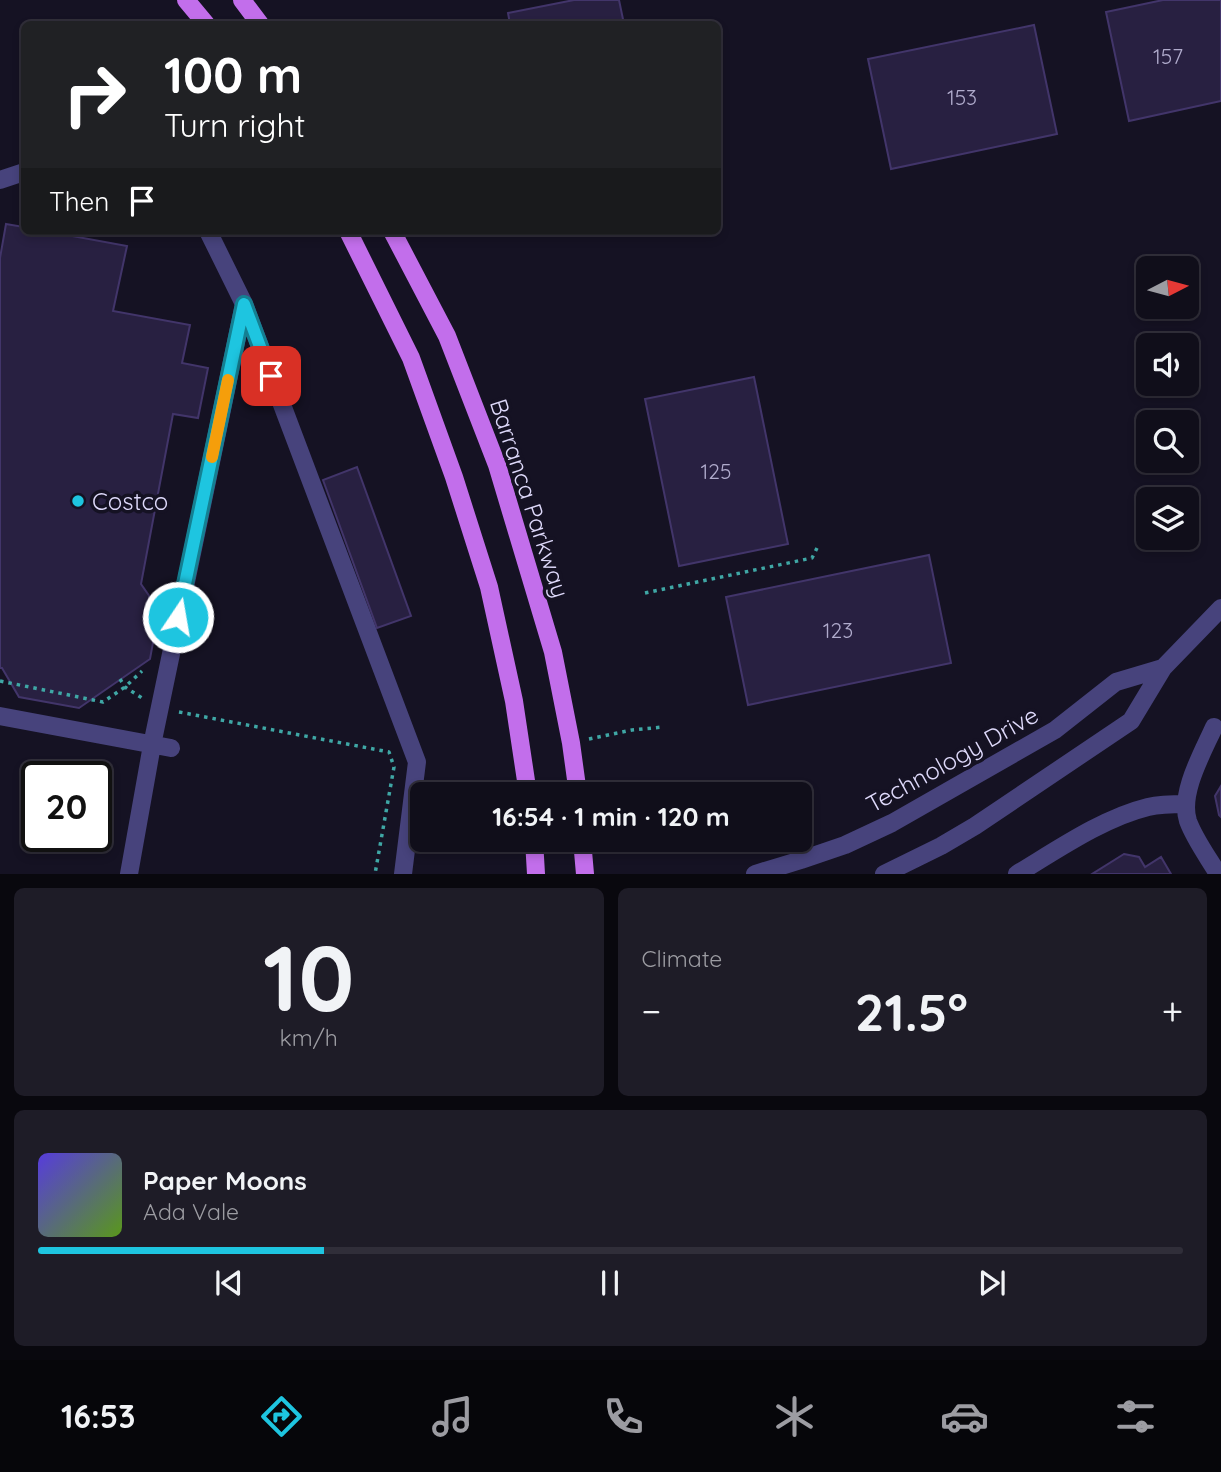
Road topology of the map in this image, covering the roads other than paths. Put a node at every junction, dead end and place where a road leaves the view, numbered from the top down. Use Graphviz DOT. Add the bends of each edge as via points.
graph roads {
  1 [pos="242,0"];
  2 [pos="187,1"];
  3 [pos="204,21"];
  4 [pos="258,21"];
  5 [pos="21,173"];
  6 [pos="0,180"];
  7 [pos="210,235"];
  8 [pos="350,235"];
  9 [pos="395,235"];
  10 [pos="244,304"];
  11 [pos="1221,608"];
  12 [pos="1163,668"];
  13 [pos="0,716"];
  14 [pos="1214,727"];
  15 [pos="152,745"];
  16 [pos="171,748"];
  17 [pos="526,782"];
  18 [pos="577,782"];
  19 [pos="1186,804"];
  20 [pos="535,852"];
  21 [pos="583,852"];
  22 [pos="129,873"];
  23 [pos="403,873"];
  24 [pos="536,873"];
  25 [pos="585,873"];
  26 [pos="755,873"];
  27 [pos="884,873"];
  28 [pos="1017,873"];
  29 [pos="1218,873"];
  1 -- 4 [label="main road"];
  2 -- 3 [label="main road"];
  5 -- 6 [label="street"];
  7 -- 10 [label="street"];
  8 -- 17 [label="main road" via="411,358 454,477 489,587"];
  9 -- 18 [label="main road, Barranca Parkway" via="447,336 497,465 553,652"];
  10 -- 15 [label="street"];
  10 -- 23 [label="street" via="417,762"];
  11 -- 12 [label="street, Technology Drive"];
  12 -- 26 [label="street, Technology Drive" via="1116,682 1055,730 892,822 845,845"];
  12 -- 27 [label="street, Technology Drive" via="1131,721 975,826"];
  13 -- 15 [label="street"];
  14 -- 19 [label="street" via="1194,770"];
  15 -- 16 [label="street"];
  15 -- 22 [label="street"];
  19 -- 28 [label="street" via="1162,804 1128,813"];
  19 -- 29 [label="street" via="1187,819"];
  20 -- 24 [label="main road"];
  21 -- 25 [label="main road"];
}
